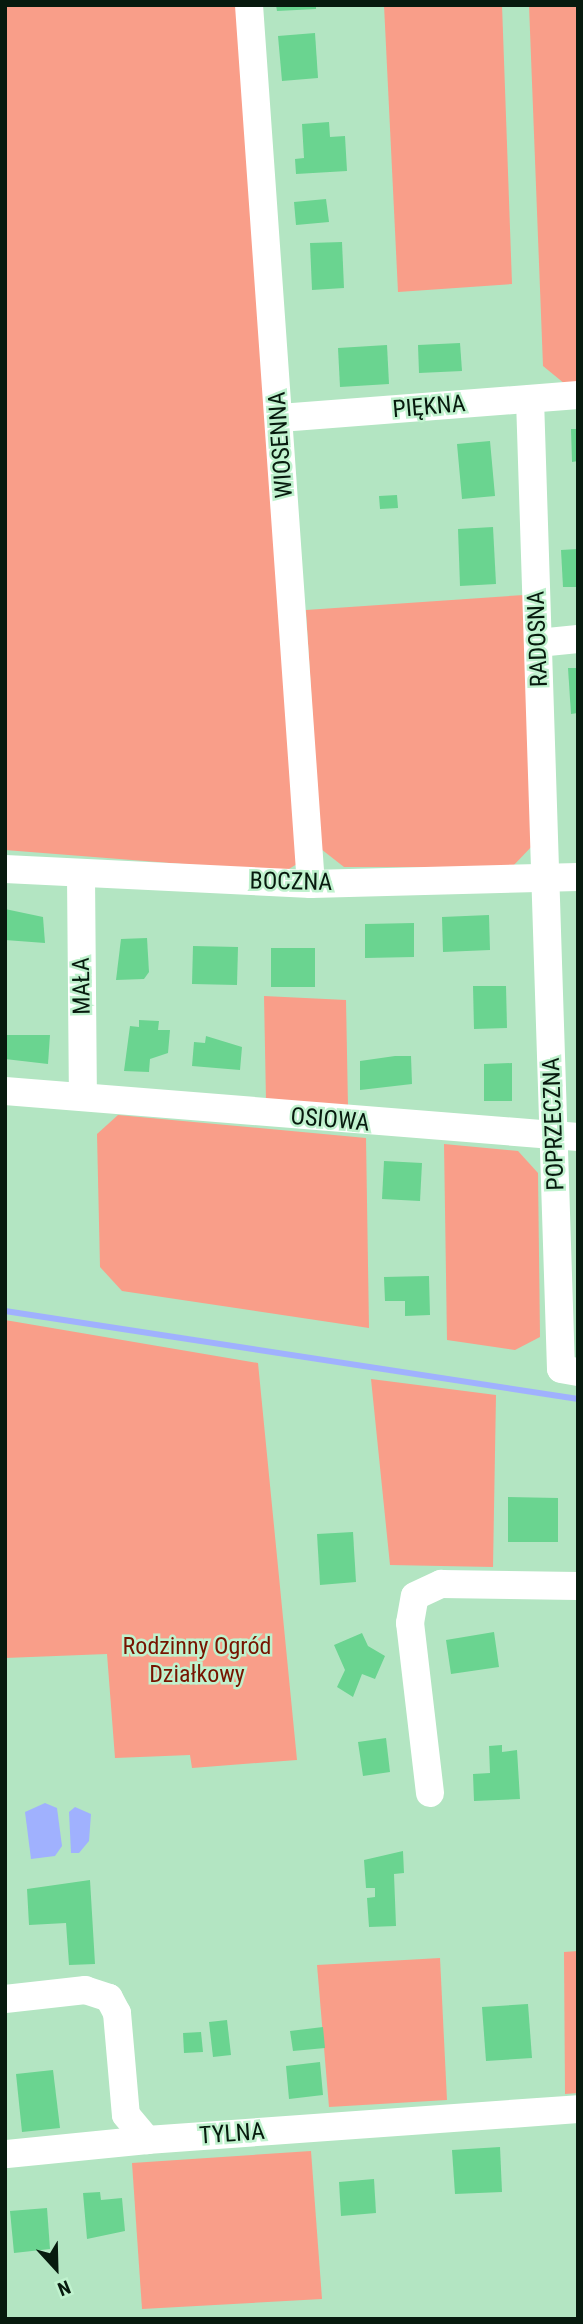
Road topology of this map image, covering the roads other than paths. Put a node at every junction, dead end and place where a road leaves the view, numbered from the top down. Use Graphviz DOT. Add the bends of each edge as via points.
graph roads {
  1 [pos="249,5"];
  2 [pos="578,395"];
  3 [pos="530,399"];
  4 [pos="280,418"];
  5 [pos="578,639"];
  6 [pos="538,643"];
  7 [pos="5,869"];
  8 [pos="81,876"];
  9 [pos="578,877"];
  10 [pos="548,878"];
  11 [pos="311,884"];
  12 [pos="5,1091"];
  13 [pos="83,1097"];
  14 [pos="566,1138"];
  15 [pos="569,1371"];
  16 [pos="578,1586"];
  17 [pos="430,1793"];
  18 [pos="5,1999"];
  19 [pos="578,2109"];
  20 [pos="148,2140"];
  21 [pos="7,2154"];
  1 -- 4 [label="street, WIOSENNA"];
  2 -- 3 [label="street, PIĘKNA"];
  3 -- 4 [label="street, PIĘKNA"];
  3 -- 6 [label="street, RADOSNA"];
  4 -- 11 [label="street, WIOSENNA"];
  5 -- 6 [label="street"];
  6 -- 10 [label="street, RADOSNA"];
  7 -- 8 [label="street, BOCZNA"];
  8 -- 11 [label="street, BOCZNA"];
  8 -- 13 [label="street, MAŁA"];
  9 -- 10 [label="street, BOCZNA"];
  10 -- 11 [label="street, BOCZNA"];
  10 -- 14 [label="street, POPRZECZNA"];
  12 -- 13 [label="street, OSIOWA"];
  13 -- 14 [label="street, OSIOWA"];
  14 -- 15 [label="street, POPRZECZNA"];
  16 -- 17 [label="street" via="441,1584 415,1596 410,1623"];
  18 -- 20 [label="street" via="85,1990 109,1998 117,2013 126,2115"];
  19 -- 20 [label="street, TYLNA"];
  20 -- 21 [label="street, TYLNA"];
}
